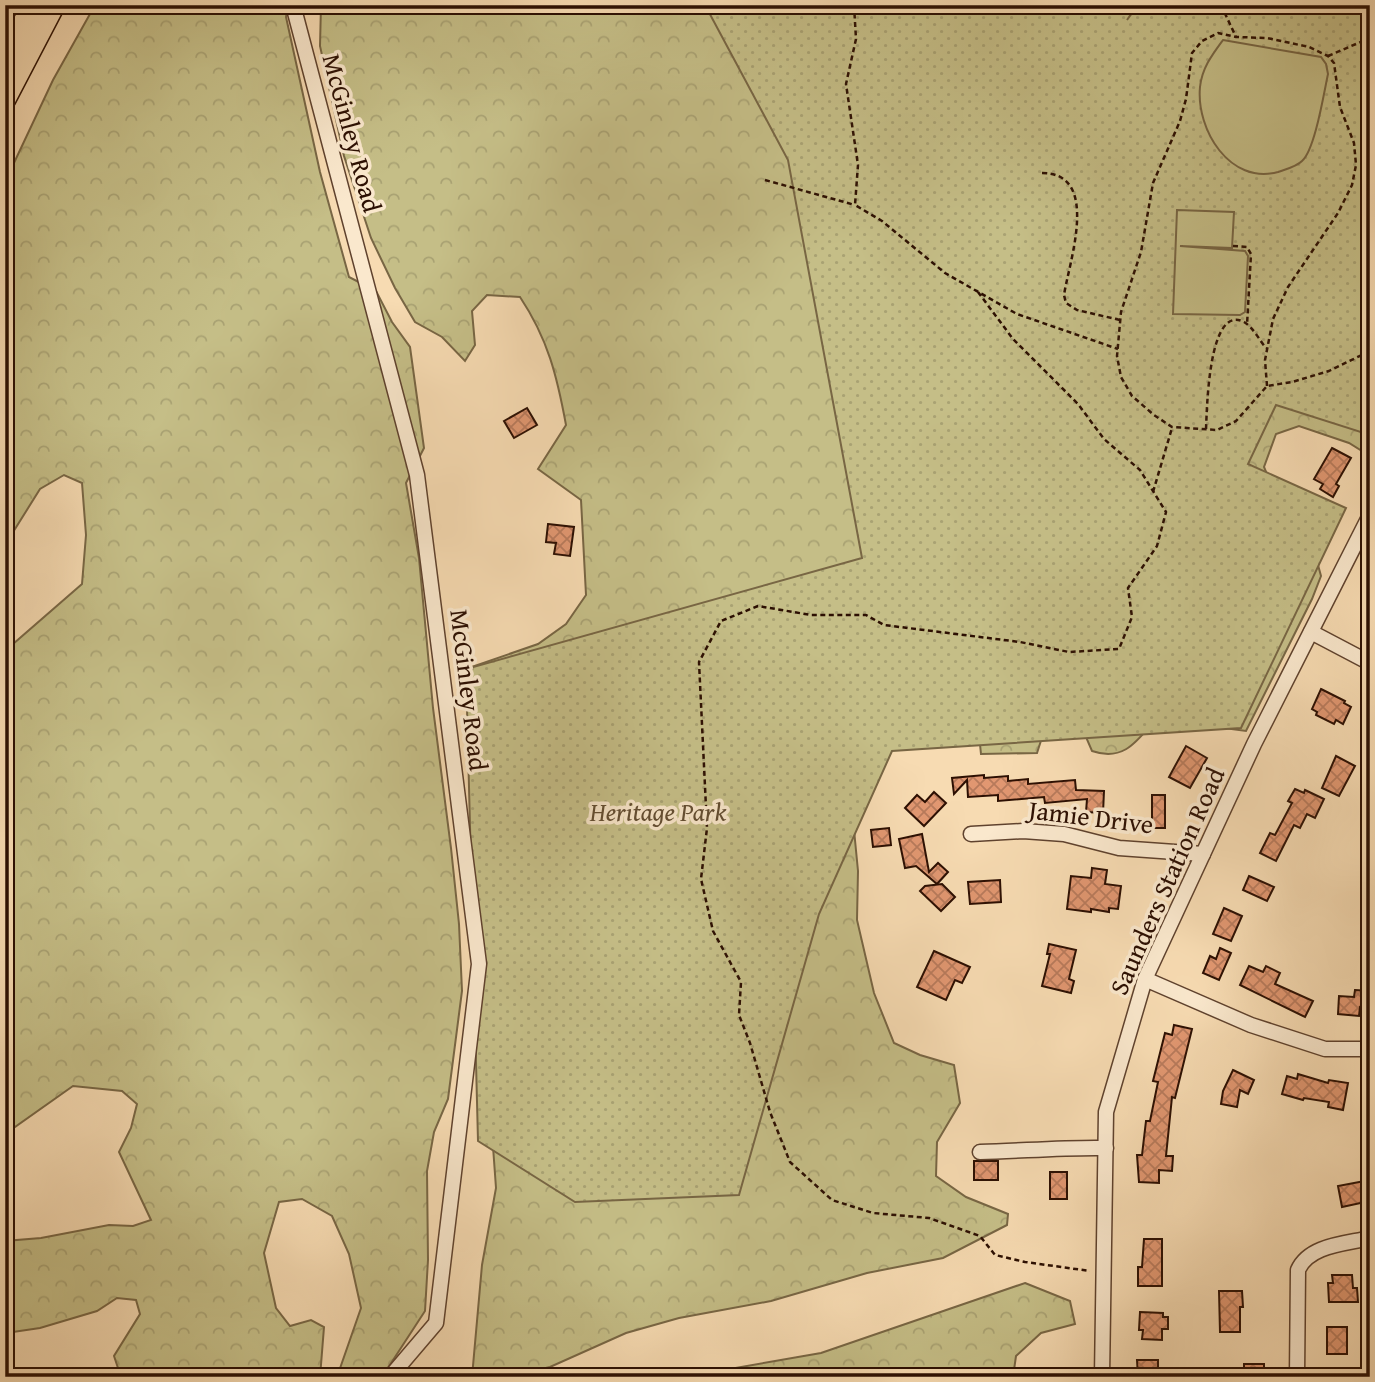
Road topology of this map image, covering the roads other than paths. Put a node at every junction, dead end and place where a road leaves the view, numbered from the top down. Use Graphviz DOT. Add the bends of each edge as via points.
graph roads {
  1 [pos="33,5"];
  2 [pos="54,5"];
  3 [pos="293,5"];
  4 [pos="5,58"];
  5 [pos="5,99"];
  6 [pos="1370,515"];
  7 [pos="1311,632"];
  8 [pos="1370,663"];
  9 [pos="971,834"];
  10 [pos="1203,854"];
  11 [pos="1145,979"];
  12 [pos="1370,1049"];
  13 [pos="1106,1148"];
  14 [pos="980,1152"];
  15 [pos="1370,1238"];
  16 [pos="390,1377"];
  17 [pos="1102,1377"];
  18 [pos="1297,1377"];
  1 -- 4 [label="highway"];
  2 -- 5 [label="highway"];
  3 -- 16 [label="street, McGinley Road" via="417,475 479,964 436,1323"];
  6 -- 7 [label="street, Saunders Station Road"];
  7 -- 8 [label="street"];
  7 -- 10 [label="street, Saunders Station Road"];
  9 -- 10 [label="street, Jamie Drive" via="1064,834 1119,848"];
  10 -- 11 [label="street, Saunders Station Road"];
  11 -- 12 [label="street" via="1251,1025 1325,1049"];
  11 -- 13 [label="street, Saunders Station Road" via="1107,1112"];
  13 -- 14 [label="street"];
  13 -- 17 [label="street, Saunders Station Road"];
  15 -- 18 [label="street" via="1313,1251 1302,1261 1298,1270"];
}
